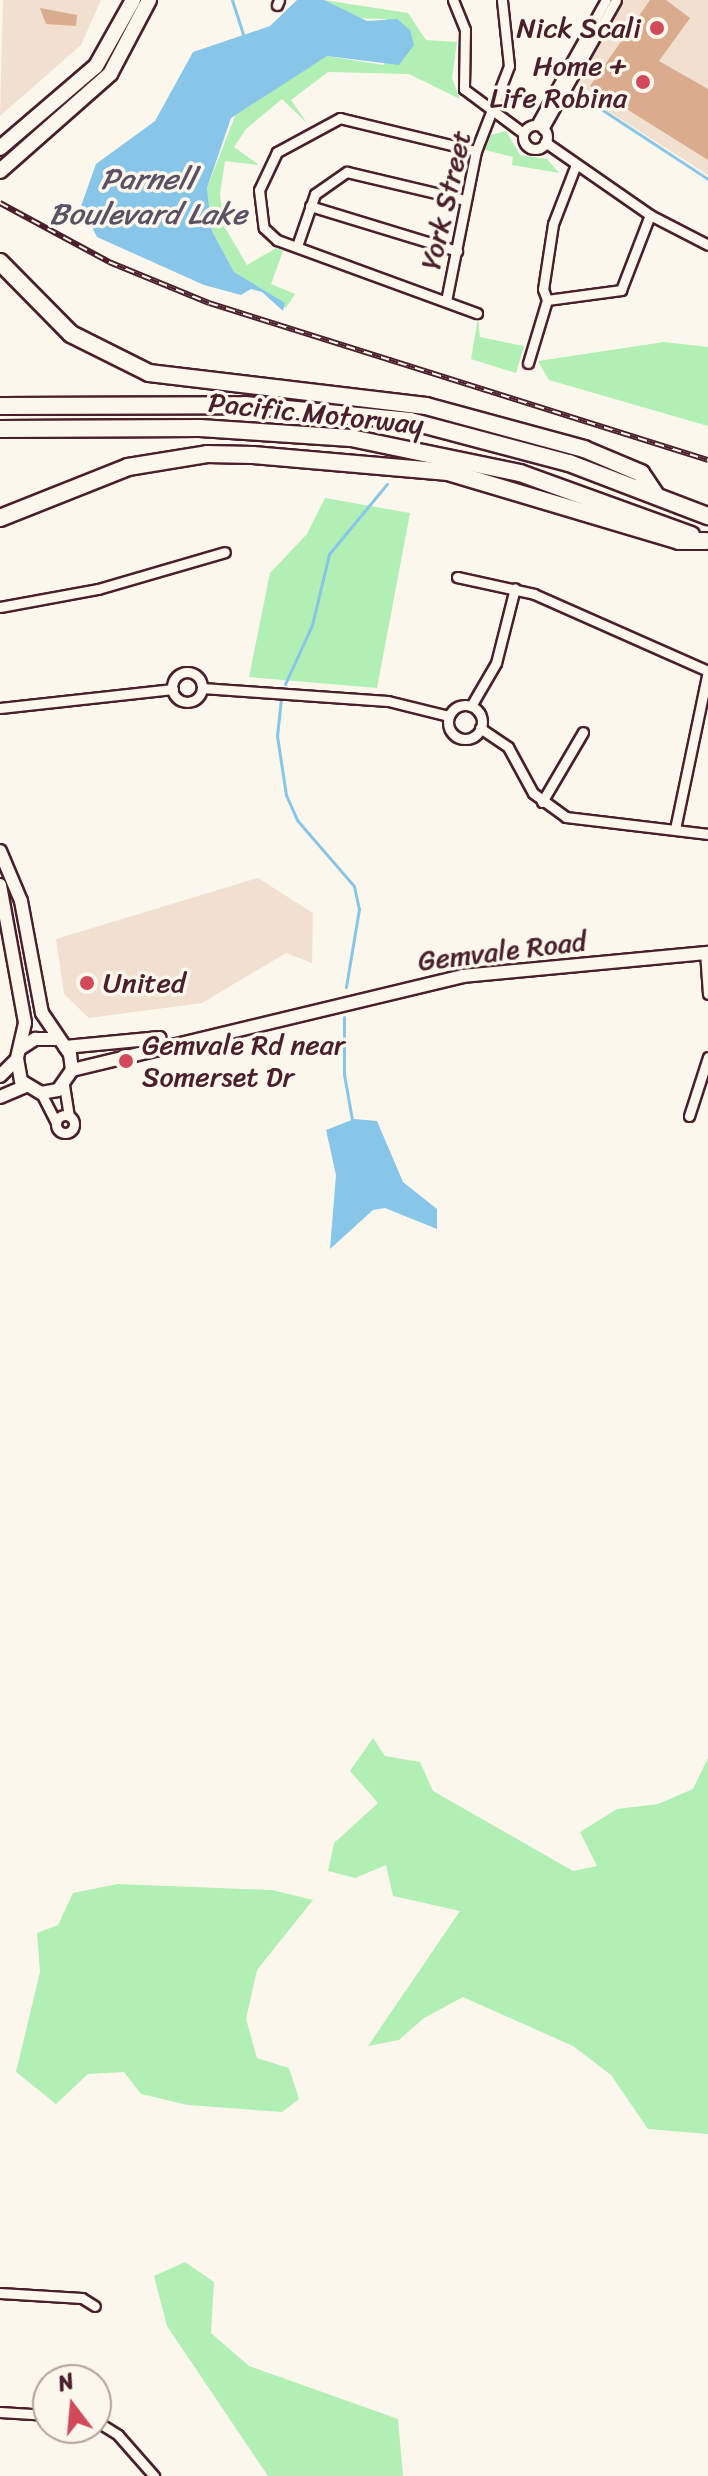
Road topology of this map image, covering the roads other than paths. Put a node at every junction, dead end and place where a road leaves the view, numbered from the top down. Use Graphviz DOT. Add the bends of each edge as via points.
graph roads {
  1 [pos="133,0"];
  2 [pos="149,0"];
  3 [pos="453,0"];
  4 [pos="502,0"];
  5 [pos="606,0"];
  6 [pos="616,0"];
  7 [pos="491,110"];
  8 [pos="540,127"];
  9 [pos="523,133"];
  10 [pos="545,142"];
  11 [pos="0,148"];
  12 [pos="476,151"];
  13 [pos="575,167"];
  14 [pos="0,171"];
  15 [pos="465,200"];
  16 [pos="310,206"];
  17 [pos="650,215"];
  18 [pos="708,245"];
  19 [pos="297,246"];
  20 [pos="457,251"];
  21 [pos="0,262"];
  22 [pos="547,300"];
  23 [pos="446,301"];
  24 [pos="477,313"];
  25 [pos="528,363"];
  26 [pos="0,406"];
  27 [pos="0,429"];
  28 [pos="655,494"];
  29 [pos="38,502"];
  30 [pos="708,516"];
  31 [pos="0,518"];
  32 [pos="0,527"];
  33 [pos="707,541"];
  34 [pos="225,552"];
  35 [pos="457,577"];
  36 [pos="515,588"];
  37 [pos="0,607"];
  38 [pos="202,688"];
  39 [pos="173,689"];
  40 [pos="471,706"];
  41 [pos="0,708"];
  42 [pos="449,716"];
  43 [pos="480,728"];
  44 [pos="583,732"];
  45 [pos="542,802"];
  46 [pos="675,829"];
  47 [pos="708,834"];
  48 [pos="0,851"];
  49 [pos="0,885"];
  50 [pos="706,952"];
  51 [pos="708,994"];
  52 [pos="211,1033"];
  53 [pos="61,1043"];
  54 [pos="19,1054"];
  55 [pos="708,1057"];
  56 [pos="72,1070"];
  57 [pos="0,1076"];
  58 [pos="64,1085"];
  59 [pos="26,1086"];
  60 [pos="41,1093"];
  61 [pos="0,1097"];
  62 [pos="69,1116"];
  63 [pos="689,1116"];
  64 [pos="56,1122"];
  65 [pos="0,2293"];
  66 [pos="95,2306"];
  67 [pos="0,2412"];
  68 [pos="32,2414"];
  69 [pos="112,2431"];
  70 [pos="154,2476"];
  1 -- 11 [label="main road" via="96,66"];
  2 -- 14 [label="main road" via="127,50 105,80"];
  3 -- 7 [label="street" via="465,30 461,82"];
  4 -- 7 [label="street, York Street" via="510,51"];
  5 -- 8 [label="street"];
  6 -- 8 [label="street"];
  7 -- 9 [label="street"];
  7 -- 12 [label="street, York Street"];
  8 -- 9 [label="street"];
  8 -- 10 [label="street"];
  9 -- 10 [label="street" via="532,148"];
  10 -- 13 [label="street"];
  12 -- 15 [label="street, York Street"];
  12 -- 19 [label="street" via="351,117 321,124 277,152 261,181 264,228"];
  13 -- 17 [label="street"];
  13 -- 22 [label="street" via="553,224 543,289"];
  15 -- 16 [label="street" via="349,172 322,186"];
  15 -- 20 [label="street, York Street"];
  16 -- 19 [label="street"];
  16 -- 20 [label="street"];
  17 -- 18 [label="street"];
  17 -- 22 [label="street" via="621,290"];
  19 -- 23 [label="street"];
  20 -- 23 [label="street, York Street"];
  21 -- 28 [label="highway" via="71,334 149,373 426,406 584,449 641,473"];
  22 -- 25 [label="street"];
  23 -- 24 [label="street"];
  26 -- 28 [label="highway, Pacific Motorway" via="245,405 410,421 465,431"];
  27 -- 33 [label="highway, Pacific Motorway" via="200,428 351,438 520,473"];
  28 -- 30 [label="highway, Pacific Motorway"];
  29 -- 31 [label="highway"];
  29 -- 32 [label="highway" via="25,518"];
  29 -- 33 [label="highway" via="104,473 184,457 368,460 477,479 679,541"];
  34 -- 37 [label="street" via="98,589"];
  35 -- 36 [label="street"];
  36 -- 40 [label="street" via="496,663"];
  36 -- 46 [label="street" via="708,671"];
  38 -- 39 [label="street" via="188,702"];
  38 -- 39 [label="street" via="187,672 177,676"];
  38 -- 42 [label="street" via="388,701"];
  39 -- 41 [label="street"];
  40 -- 42 [label="street" via="458,706"];
  40 -- 43 [label="street"];
  42 -- 43 [label="street" via="451,731 462,738"];
  43 -- 45 [label="street" via="508,747"];
  44 -- 45 [label="street"];
  45 -- 46 [label="street" via="566,817"];
  46 -- 47 [label="street"];
  48 -- 53 [label="main road" via="21,901 42,1013"];
  49 -- 54 [label="main road" via="24,1004"];
  50 -- 51 [label="street"];
  50 -- 52 [label="main road, Gemvale Road" via="463,976"];
  52 -- 53 [label="main road, Gemvale Road"];
  52 -- 56 [label="main road, Gemvale Road"];
  53 -- 54 [label="main road" via="35,1039"];
  53 -- 56 [label="main road"];
  54 -- 57 [label="main road"];
  54 -- 59 [label="main road"];
  55 -- 63 [label="street"];
  56 -- 58 [label="main road"];
  58 -- 60 [label="main road"];
  58 -- 62 [label="street"];
  59 -- 60 [label="main road"];
  59 -- 61 [label="main road"];
  60 -- 64 [label="street"];
  62 -- 64 [label="street"];
  62 -- 64 [label="street" via="75,1131 61,1131"];
  65 -- 66 [label="street" via="82,2298"];
  67 -- 68 [label="street"];
  69 -- 70 [label="street"];
}
